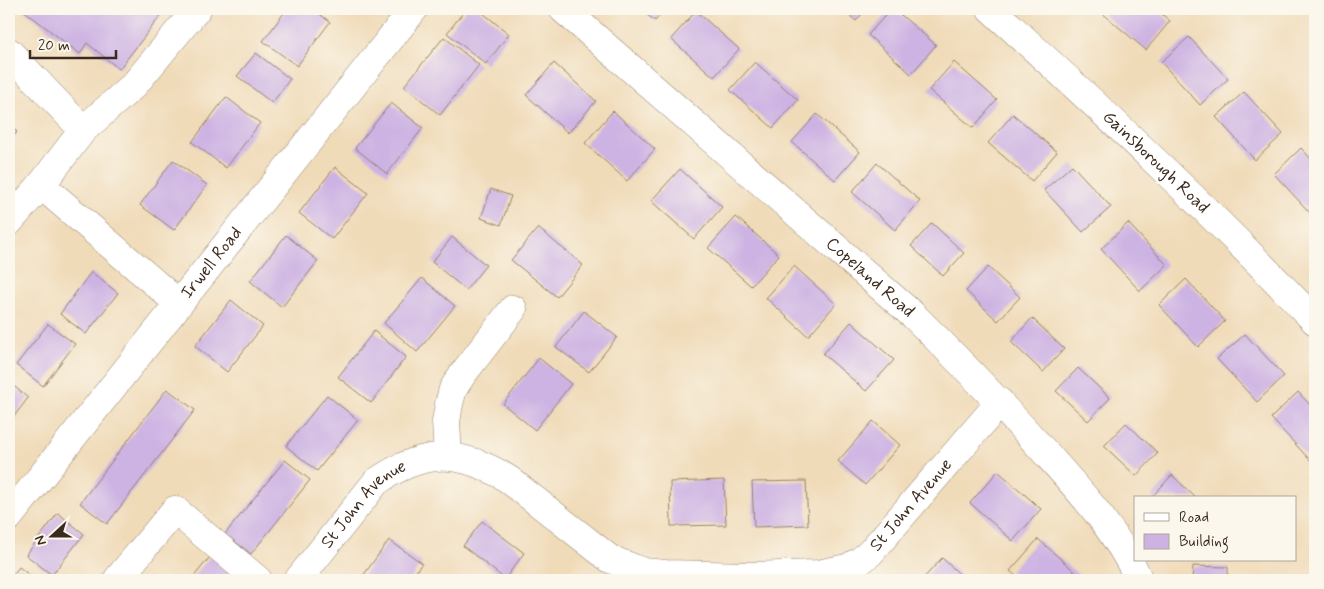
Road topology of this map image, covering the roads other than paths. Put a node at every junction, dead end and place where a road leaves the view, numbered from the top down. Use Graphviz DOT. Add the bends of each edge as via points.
graph roads {
  1 [pos="197,9"];
  2 [pos="563,9"];
  3 [pos="991,9"];
  4 [pos="401,13"];
  5 [pos="9,52"];
  6 [pos="83,130"];
  7 [pos="41,184"];
  8 [pos="9,222"];
  9 [pos="178,302"];
  10 [pos="513,309"];
  11 [pos="1315,321"];
  12 [pos="1000,402"];
  13 [pos="448,456"];
  14 [pos="9,517"];
  15 [pos="116,580"];
  16 [pos="258,580"];
  17 [pos="298,580"];
  18 [pos="1139,580"];
  1 -- 6 [label="street" via="134,85"];
  2 -- 12 [label="street, Copeland Road" via="914,316"];
  3 -- 11 [label="street, Gainsborough Road" via="1117,124"];
  4 -- 9 [label="street, Irwell Road"];
  5 -- 6 [label="street"];
  6 -- 7 [label="street"];
  7 -- 8 [label="street"];
  7 -- 9 [label="street"];
  9 -- 14 [label="street, Irwell Road"];
  10 -- 13 [label="street" via="504,339 462,375 453,389 446,422"];
  12 -- 13 [label="street, St John Avenue" via="870,553 847,568 818,574 750,576 644,572 610,559 500,474 477,463"];
  12 -- 18 [label="street, Copeland Road" via="1074,484 1106,525"];
  13 -- 17 [label="street, St John Avenue" via="408,464 376,482"];
  15 -- 16 [label="street" via="176,510"];
}
